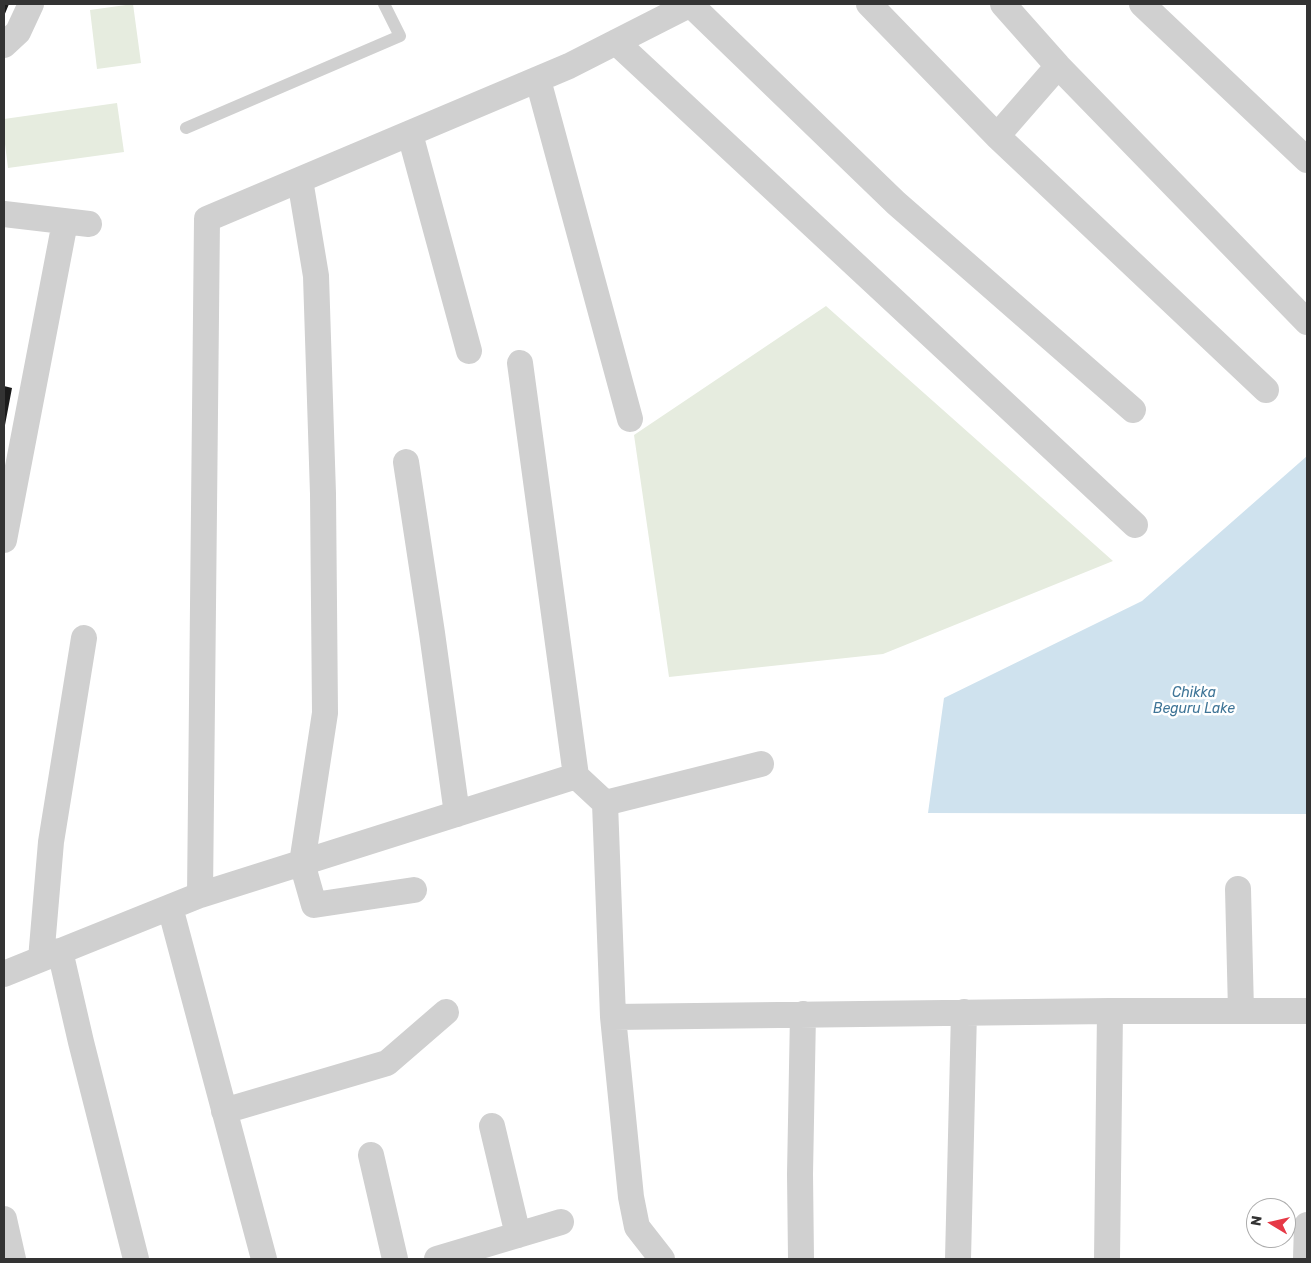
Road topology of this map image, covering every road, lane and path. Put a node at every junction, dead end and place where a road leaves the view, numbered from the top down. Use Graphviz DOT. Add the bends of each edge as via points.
graph roads {
  1 [pos="31,4"];
  2 [pos="384,4"];
  3 [pos="691,4"];
  4 [pos="869,4"];
  5 [pos="1003,4"];
  6 [pos="1142,4"];
  7 [pos="616,42"];
  8 [pos="4,44"];
  9 [pos="1058,66"];
  10 [pos="538,80"];
  11 [pos="186,128"];
  12 [pos="410,134"];
  13 [pos="997,136"];
  14 [pos="1307,160"];
  15 [pos="300,180"];
  16 [pos="4,214"];
  17 [pos="1307,322"];
  18 [pos="469,351"];
  19 [pos="520,363"];
  20 [pos="1266,390"];
  21 [pos="1133,410"];
  22 [pos="630,419"];
  23 [pos="406,462"];
  24 [pos="1136,525"];
  25 [pos="4,540"];
  26 [pos="84,638"];
  27 [pos="760,764"];
  28 [pos="576,776"];
  29 [pos="605,803"];
  30 [pos="456,814"];
  31 [pos="302,862"];
  32 [pos="1238,889"];
  33 [pos="414,890"];
  34 [pos="200,895"];
  35 [pos="170,907"];
  36 [pos="51,955"];
  37 [pos="4,974"];
  38 [pos="1110,1011"];
  39 [pos="1241,1011"];
  40 [pos="1307,1011"];
  41 [pos="446,1012"];
  42 [pos="964,1012"];
  43 [pos="803,1014"];
  44 [pos="613,1017"];
  45 [pos="224,1111"];
  46 [pos="492,1126"];
  47 [pos="371,1155"];
  48 [pos="4,1219"];
  49 [pos="561,1222"];
  50 [pos="1307,1225"];
  51 [pos="518,1235"];
  52 [pos="13,1259"];
  53 [pos="136,1259"];
  54 [pos="264,1259"];
  55 [pos="395,1259"];
  56 [pos="437,1259"];
  57 [pos="662,1259"];
  58 [pos="801,1259"];
  59 [pos="958,1259"];
  60 [pos="1108,1259"];
  61 [pos="1306,1259"];
  1 -- 8 [label="street" via="18,32"];
  2 -- 11 [label="lane" via="400,36"];
  3 -- 7 [label="street"];
  3 -- 21 [label="street" via="896,203"];
  4 -- 13 [label="street"];
  5 -- 9 [label="street"];
  6 -- 14 [label="street"];
  7 -- 10 [label="street"];
  7 -- 24 [label="street"];
  9 -- 13 [label="street"];
  9 -- 17 [label="street"];
  10 -- 12 [label="street"];
  10 -- 22 [label="street"];
  12 -- 15 [label="street"];
  12 -- 18 [label="street"];
  13 -- 20 [label="street"];
  15 -- 31 [label="street" via="316,276 326,714"];
  15 -- 34 [label="street" via="207,219"];
  16 -- 25 [label="street" via="77,223"];
  19 -- 28 [label="street"];
  23 -- 30 [label="street"];
  26 -- 36 [label="street" via="51,842"];
  27 -- 29 [label="street"];
  28 -- 29 [label="street"];
  28 -- 30 [label="street"];
  29 -- 44 [label="street"];
  30 -- 31 [label="street"];
  31 -- 33 [label="street" via="314,905"];
  31 -- 34 [label="street"];
  32 -- 39 [label="street"];
  34 -- 35 [label="street"];
  35 -- 36 [label="street"];
  35 -- 45 [label="street"];
  36 -- 37 [label="street"];
  36 -- 53 [label="street" via="81,1042"];
  38 -- 39 [label="street"];
  38 -- 42 [label="street"];
  38 -- 60 [label="street"];
  39 -- 40 [label="street"];
  41 -- 45 [label="street" via="387,1063"];
  42 -- 43 [label="street"];
  42 -- 59 [label="street"];
  43 -- 44 [label="street"];
  43 -- 58 [label="street"];
  44 -- 57 [label="street" via="633,1215 637,1227"];
  45 -- 54 [label="street"];
  46 -- 51 [label="street"];
  47 -- 55 [label="street"];
  48 -- 52 [label="street"];
  49 -- 51 [label="street"];
  50 -- 61 [label="street"];
  51 -- 56 [label="street"];
}
